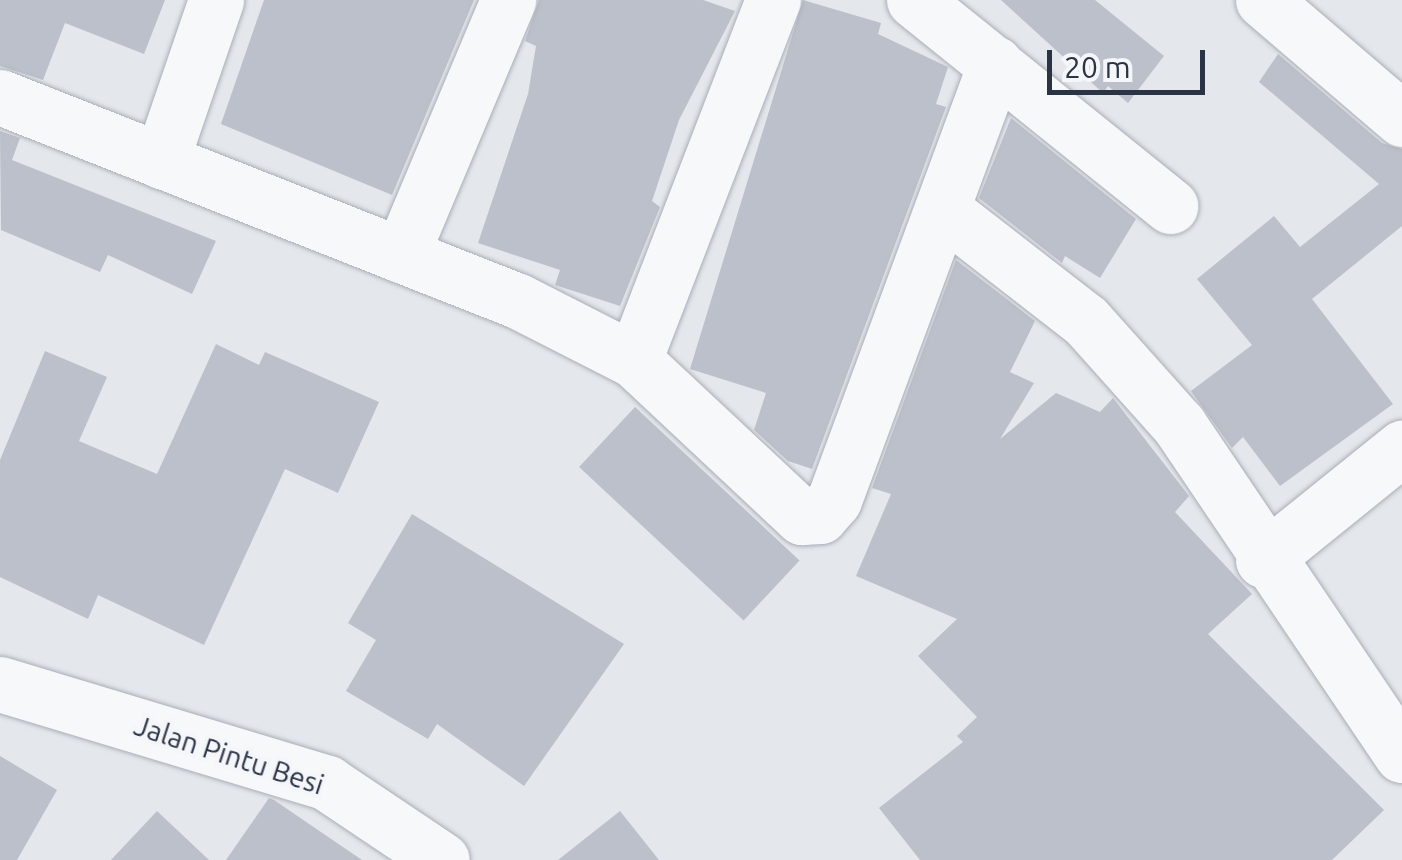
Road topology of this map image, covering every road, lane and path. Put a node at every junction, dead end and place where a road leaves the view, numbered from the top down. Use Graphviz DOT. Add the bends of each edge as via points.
graph roads {
  1 [pos="216,0"];
  2 [pos="508,0"];
  3 [pos="773,0"];
  4 [pos="914,0"];
  5 [pos="1262,0"];
  6 [pos="1316,18"];
  7 [pos="995,64"];
  8 [pos="0,97"];
  9 [pos="1402,119"];
  10 [pos="160,162"];
  11 [pos="1170,206"];
  12 [pos="943,210"];
  13 [pos="401,256"];
  14 [pos="634,360"];
  15 [pos="1402,448"];
  16 [pos="1263,560"];
  17 [pos="0,684"];
  18 [pos="1402,754"];
  19 [pos="442,860"];
  1 -- 10 [label="street"];
  2 -- 13 [label="street"];
  3 -- 14 [label="street"];
  4 -- 7 [label="street"];
  5 -- 6 [label="street"];
  6 -- 9 [label="street"];
  7 -- 11 [label="street"];
  7 -- 12 [label="street"];
  8 -- 10 [label="street"];
  10 -- 13 [label="street"];
  12 -- 14 [label="street" via="834,500 820,516 802,517"];
  12 -- 16 [label="street" via="1030,273 1138,376"];
  13 -- 14 [label="street"];
  15 -- 16 [label="street"];
  16 -- 18 [label="street"];
  17 -- 19 [label="street, Jalan Pintu Besi" via="328,783"];
}
